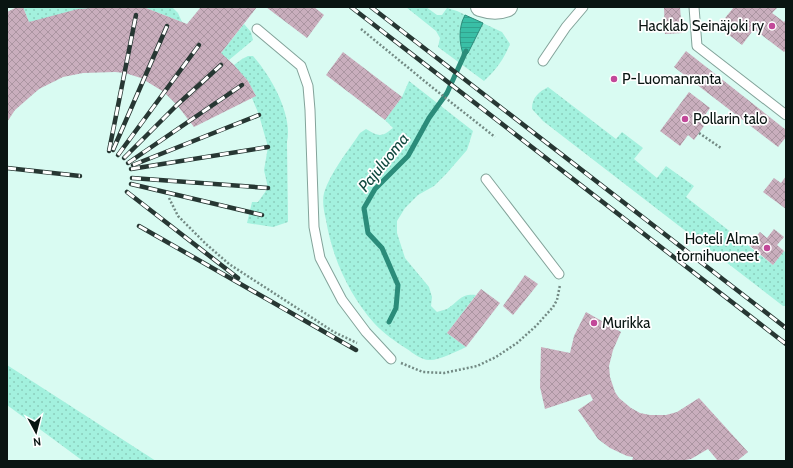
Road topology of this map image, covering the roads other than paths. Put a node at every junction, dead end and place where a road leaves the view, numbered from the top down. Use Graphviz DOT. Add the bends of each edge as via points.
graph roads {
  1 [pos="480,7"];
  2 [pos="508,7"];
  3 [pos="583,7"];
  4 [pos="694,7"];
  5 [pos="257,29"];
  6 [pos="543,61"];
  7 [pos="786,115"];
  8 [pos="486,179"];
  9 [pos="559,274"];
  10 [pos="391,359"];
  1 -- 2 [label="street"];
  3 -- 6 [label="lane"];
  4 -- 7 [label="lane" via="697,46"];
  5 -- 10 [label="lane" via="301,66 308,86 314,227 320,258 342,300"];
  8 -- 9 [label="lane"];
}
